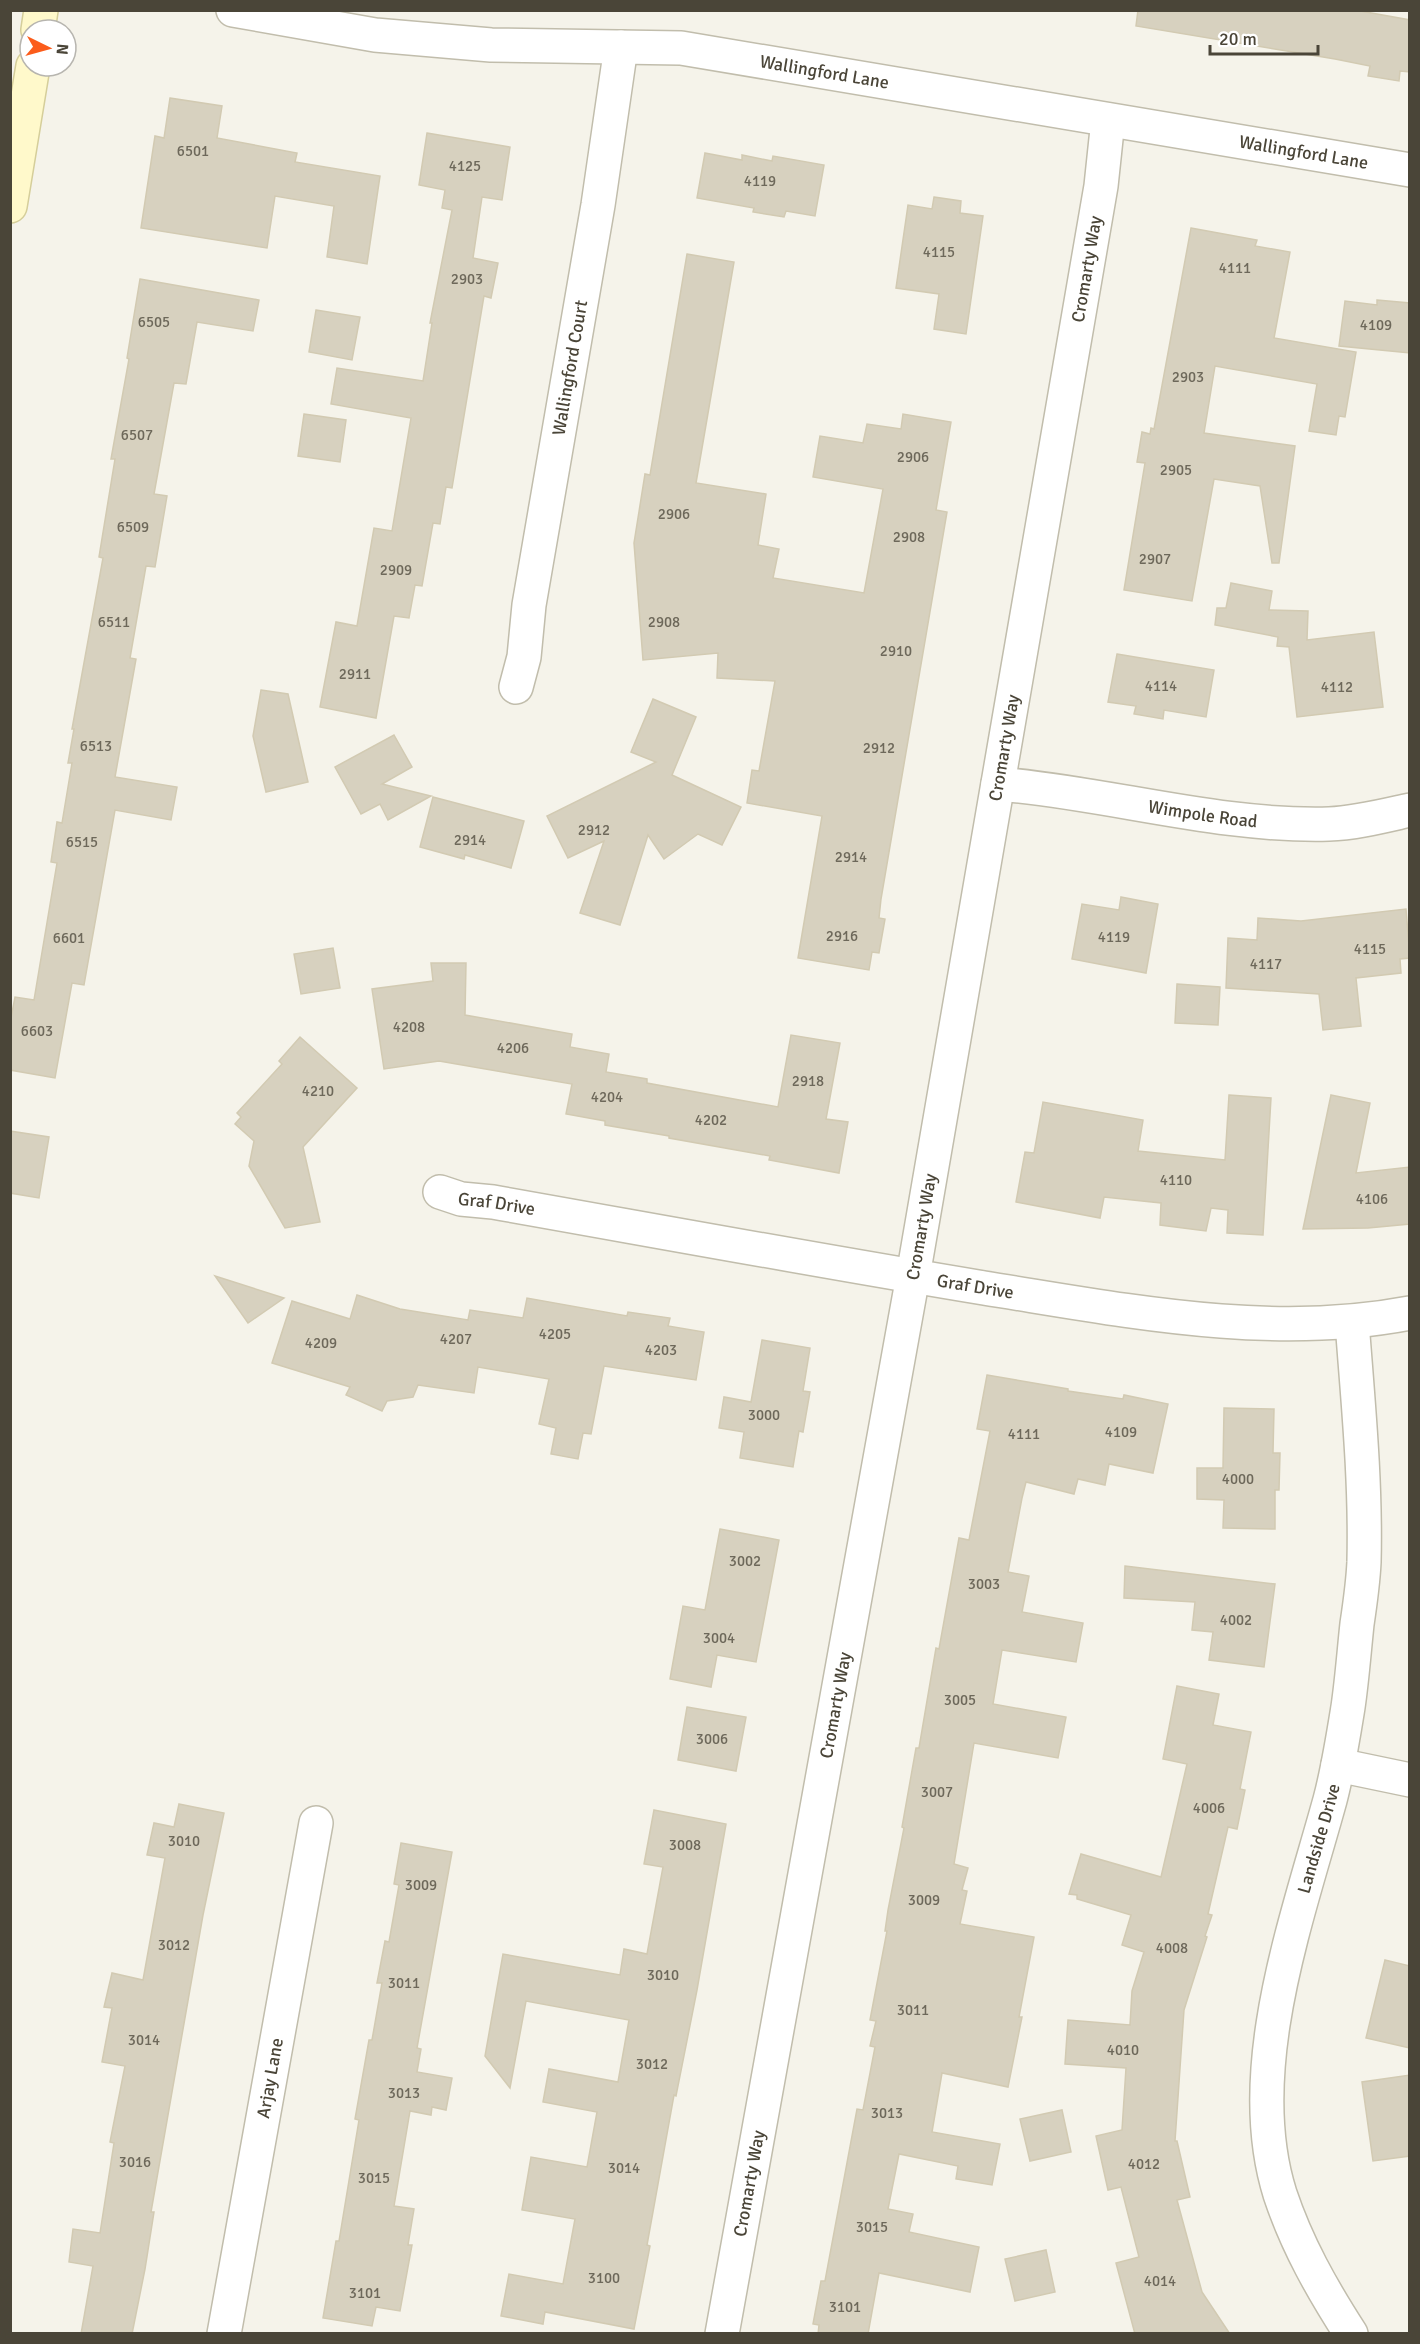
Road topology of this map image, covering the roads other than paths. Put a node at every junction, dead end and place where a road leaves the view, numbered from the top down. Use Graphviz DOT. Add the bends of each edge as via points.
graph roads {
  1 [pos="233,10"];
  2 [pos="621,47"];
  3 [pos="31,78"];
  4 [pos="1108,120"];
  5 [pos="1410,170"];
  6 [pos="10,206"];
  7 [pos="516,687"];
  8 [pos="998,784"];
  9 [pos="1410,810"];
  10 [pos="440,1192"];
  11 [pos="913,1276"];
  12 [pos="1410,1313"];
  13 [pos="1352,1322"];
  14 [pos="1338,1765"];
  15 [pos="1410,1780"];
  16 [pos="316,1823"];
  17 [pos="224,2334"];
  18 [pos="722,2334"];
  19 [pos="1352,2334"];
  1 -- 2 [label="street, Wallingford Lane" via="375,35 490,45"];
  2 -- 4 [label="street, Wallingford Lane" via="681,48"];
  2 -- 7 [label="street, Wallingford Court" via="529,605 524,657"];
  3 -- 6 [label="street"];
  4 -- 5 [label="street, Wallingford Lane"];
  4 -- 8 [label="street, Cromarty Way" via="1101,186"];
  8 -- 9 [label="street, Wimpole Road" via="1040,787 1247,822 1330,824"];
  8 -- 11 [label="street, Cromarty Way"];
  10 -- 11 [label="street, Graf Drive" via="461,1199"];
  11 -- 13 [label="street, Graf Drive" via="1162,1316 1287,1324"];
  11 -- 18 [label="street, Cromarty Way"];
  12 -- 13 [label="street, Graf Drive"];
  13 -- 14 [label="street, Landside Drive" via="1364,1474 1364,1564"];
  14 -- 15 [label="street"];
  14 -- 19 [label="street, Landside Drive" via="1303,1887 1275,2012 1267,2106 1280,2192 1303,2254"];
  16 -- 17 [label="street, Arjay Lane"];
}
